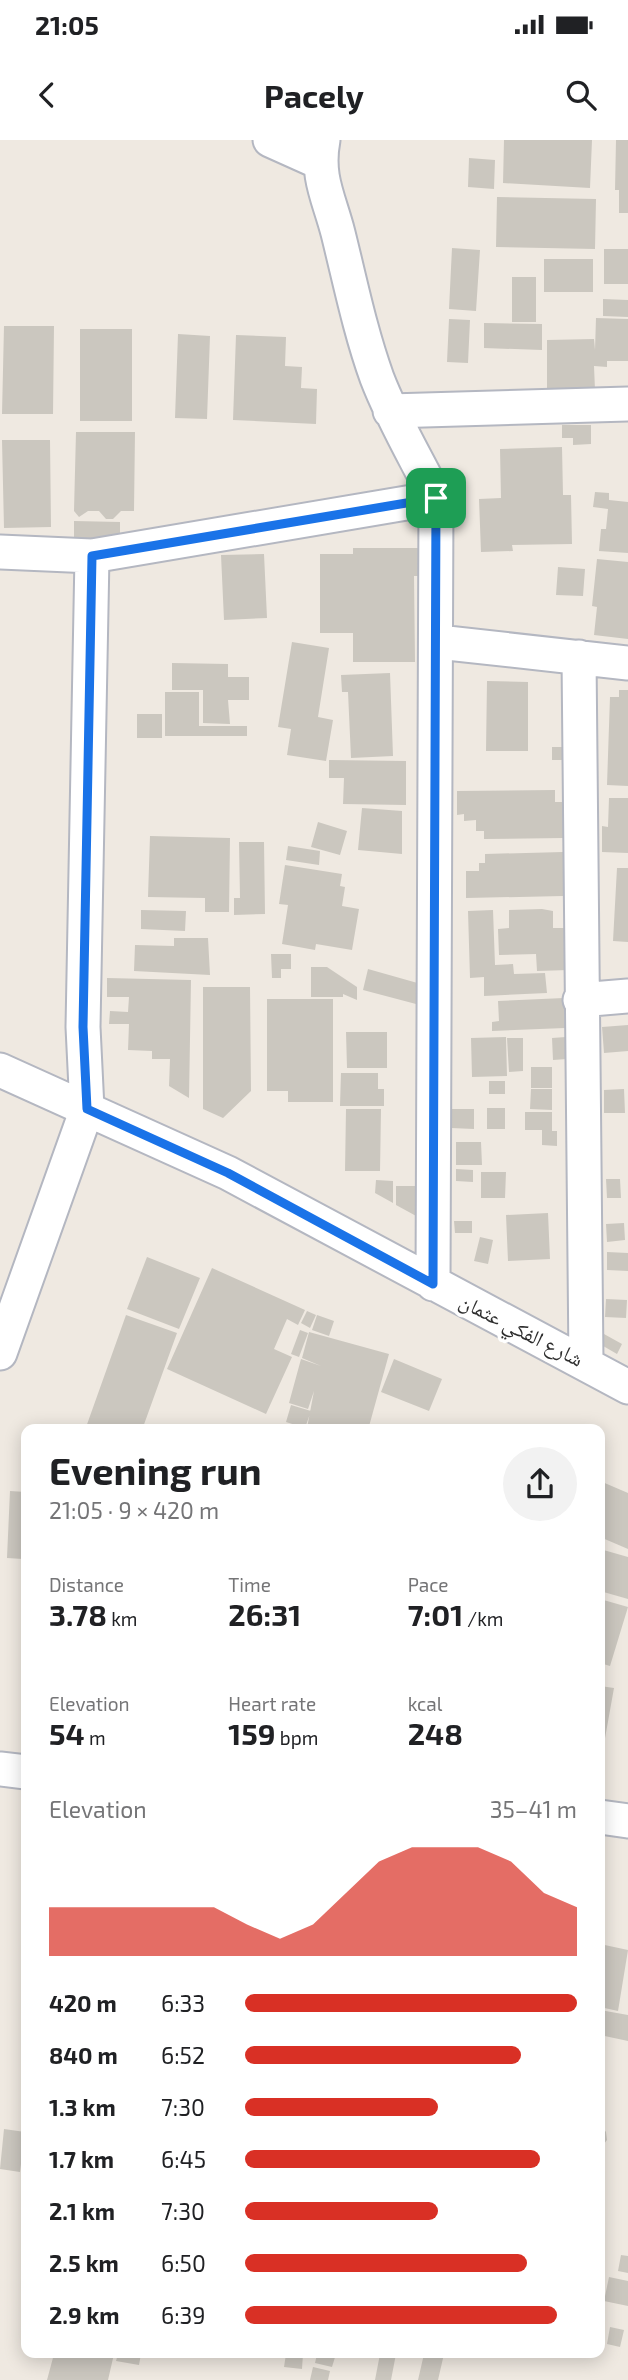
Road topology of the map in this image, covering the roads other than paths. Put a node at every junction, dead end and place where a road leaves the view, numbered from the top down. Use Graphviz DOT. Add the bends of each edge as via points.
graph roads {
  1 [pos="270,140"];
  2 [pos="321,151"];
  3 [pos="628,404"];
  4 [pos="390,411"];
  5 [pos="436,498"];
  6 [pos="0,552"];
  7 [pos="92,556"];
  8 [pos="438,642"];
  9 [pos="579,657"];
  10 [pos="628,663"];
  11 [pos="628,996"];
  12 [pos="580,1000"];
  13 [pos="0,1070"];
  14 [pos="87,1109"];
  15 [pos="433,1284"];
  16 [pos="0,1353"];
  17 [pos="586,1362"];
  18 [pos="628,1387"];
  19 [pos="0,1769"];
  20 [pos="21,1771"];
  21 [pos="605,1818"];
  22 [pos="628,1821"];
  1 -- 2 [label="street"];
  2 -- 4 [label="street" via="365,342"];
  3 -- 4 [label="street"];
  4 -- 5 [label="street"];
  5 -- 7 [label="street"];
  5 -- 8 [label="street"];
  6 -- 7 [label="street"];
  7 -- 14 [label="street" via="83,1027"];
  8 -- 9 [label="street"];
  8 -- 15 [label="street"];
  9 -- 10 [label="street"];
  9 -- 12 [label="street"];
  11 -- 12 [label="street"];
  12 -- 17 [label="street"];
  13 -- 14 [label="street, شارع الفكي عثمان"];
  14 -- 15 [label="street, شارع الفكي عثمان" via="228,1173"];
  14 -- 16 [label="street"];
  15 -- 17 [label="street, شارع الفكي عثمان"];
  17 -- 18 [label="street, شارع الفكي عثمان"];
  19 -- 20 [label="street"];
  21 -- 22 [label="street"];
}
